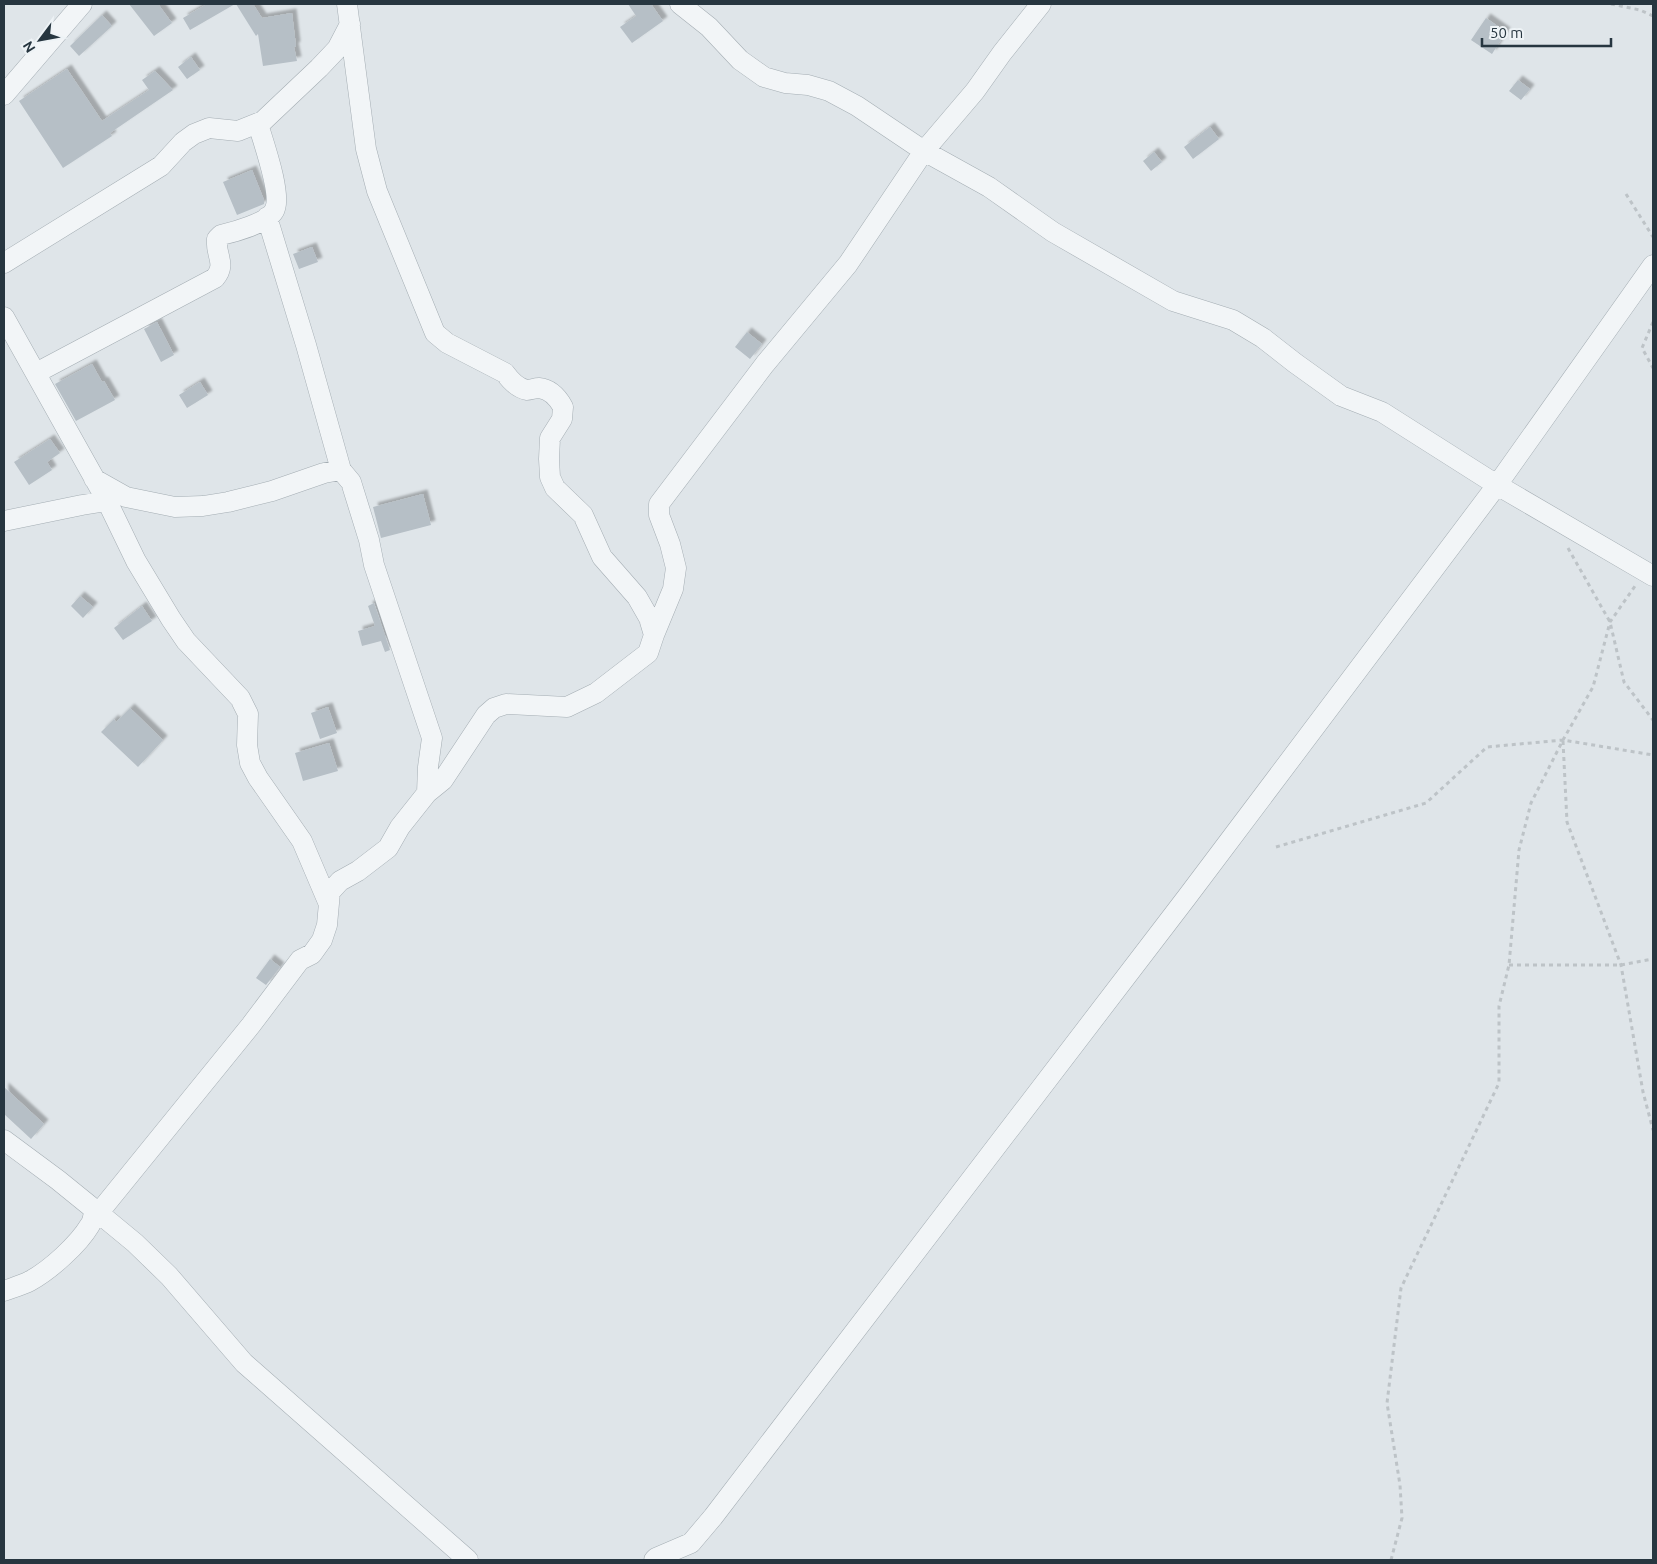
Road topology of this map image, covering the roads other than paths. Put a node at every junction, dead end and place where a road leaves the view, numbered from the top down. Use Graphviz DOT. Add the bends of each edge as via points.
graph roads {
  1 [pos="82,4"];
  2 [pos="347,4"];
  3 [pos="680,4"];
  4 [pos="1041,4"];
  5 [pos="350,24"];
  6 [pos="4,95"];
  7 [pos="258,124"];
  8 [pos="924,151"];
  9 [pos="267,217"];
  10 [pos="4,263"];
  11 [pos="1653,265"];
  12 [pos="4,317"];
  13 [pos="36,373"];
  14 [pos="341,470"];
  15 [pos="94,479"];
  16 [pos="1497,485"];
  17 [pos="107,501"];
  18 [pos="4,521"];
  19 [pos="1649,574"];
  20 [pos="654,635"];
  21 [pos="427,793"];
  22 [pos="328,902"];
  23 [pos="4,1140"];
  24 [pos="95,1210"];
  25 [pos="4,1291"];
  26 [pos="468,1560"];
  27 [pos="654,1560"];
  1 -- 6 [label="street"];
  2 -- 5 [label="street"];
  3 -- 8 [label="street" via="709,27 740,60 764,77 829,91"];
  4 -- 8 [label="street" via="976,91"];
  5 -- 7 [label="street" via="337,49"];
  5 -- 20 [label="street" via="366,149 375,183 435,333 446,343 505,373 520,387 527,390 539,388 556,397 563,407 562,419 550,438 550,478 555,488 583,515 602,557 637,597"];
  7 -- 9 [label="street" via="276,199 274,211"];
  7 -- 10 [label="street" via="238,131 209,128 194,134 161,166"];
  8 -- 16 [label="street" via="989,187 1053,232 1173,301 1233,320 1264,338 1341,396 1382,412"];
  8 -- 20 [label="street" via="848,264 765,364 660,504 659,515 676,568 673,589"];
  9 -- 13 [label="street" via="217,239 221,266 215,278"];
  9 -- 14 [label="street"];
  11 -- 16 [label="street"];
  12 -- 13 [label="street"];
  13 -- 15 [label="street"];
  14 -- 15 [label="street" via="272,491 203,506 175,507 126,497"];
  14 -- 21 [label="street" via="351,482 374,565 432,738"];
  15 -- 17 [label="street"];
  16 -- 19 [label="street"];
  16 -- 27 [label="street" via="713,1517 691,1543"];
  17 -- 18 [label="street"];
  17 -- 22 [label="street" via="136,561 171,619 186,641 240,698 248,714 250,763 302,841"];
  20 -- 21 [label="street" via="648,654 596,693 566,707 506,704 494,708 443,780"];
  21 -- 22 [label="street" via="388,848 340,882 330,892"];
  22 -- 24 [label="street" via="327,924 322,940 312,954 300,960 107,1204 101,1210"];
  23 -- 24 [label="street"];
  24 -- 25 [label="street" via="91,1224 64,1254 41,1274"];
  24 -- 26 [label="street" via="169,1276 244,1364"];
}
